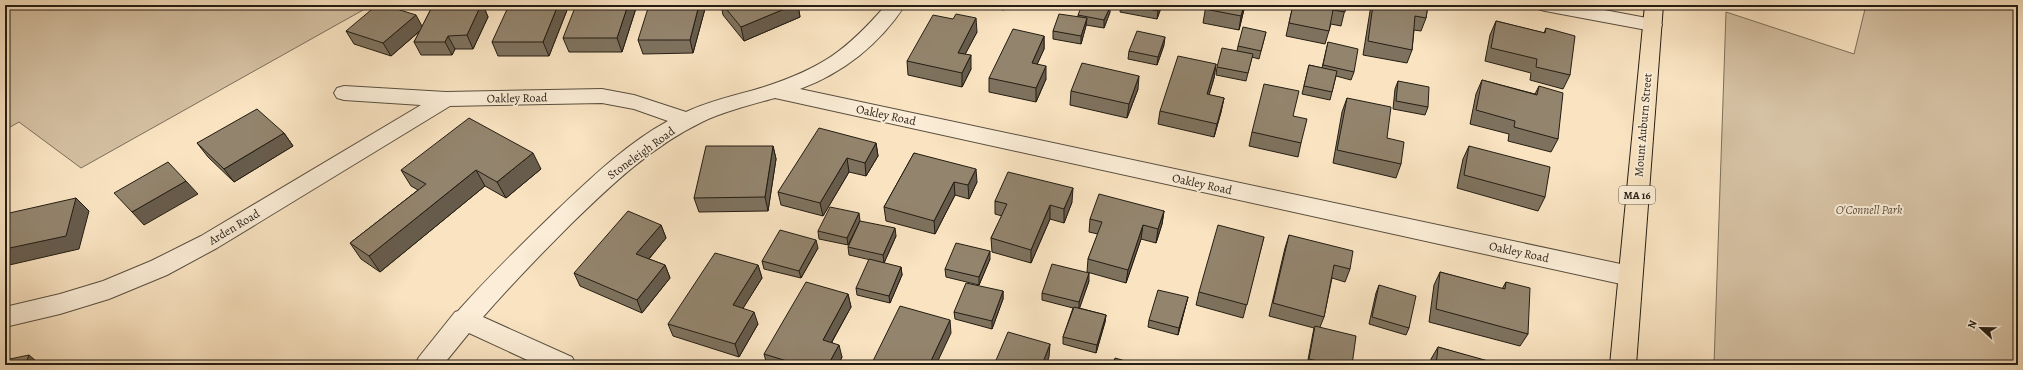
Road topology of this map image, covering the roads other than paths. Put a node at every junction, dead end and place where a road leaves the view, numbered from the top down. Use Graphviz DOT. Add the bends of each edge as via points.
graph roads {
  1 [pos="896,5"];
  2 [pos="1545,5"];
  3 [pos="1653,15"];
  4 [pos="774,91"];
  5 [pos="344,93"];
  6 [pos="446,99"];
  7 [pos="686,121"];
  8 [pos="1630,276"];
  9 [pos="5,317"];
  10 [pos="464,319"];
  11 [pos="428,365"];
  12 [pos="563,365"];
  13 [pos="1623,365"];
  1 -- 4 [label="street, Stoneleigh Road" via="862,42 839,62 811,77"];
  2 -- 3 [label="street"];
  3 -- 8 [label="main road, Mount Auburn Street / MA 16"];
  4 -- 7 [label="street, Stoneleigh Road" via="728,103"];
  4 -- 8 [label="street, Oakley Road"];
  5 -- 6 [label="street, Oakley Road"];
  6 -- 7 [label="street, Oakley Road" via="602,96 625,98 654,106"];
  6 -- 9 [label="street, Arden Road" via="209,242 159,268 102,291"];
  7 -- 10 [label="street, Stoneleigh Road" via="649,144 589,193"];
  8 -- 13 [label="main road, Mount Auburn Street / MA 16"];
  10 -- 11 [label="street, Stoneleigh Road"];
  10 -- 12 [label="street"];
}
